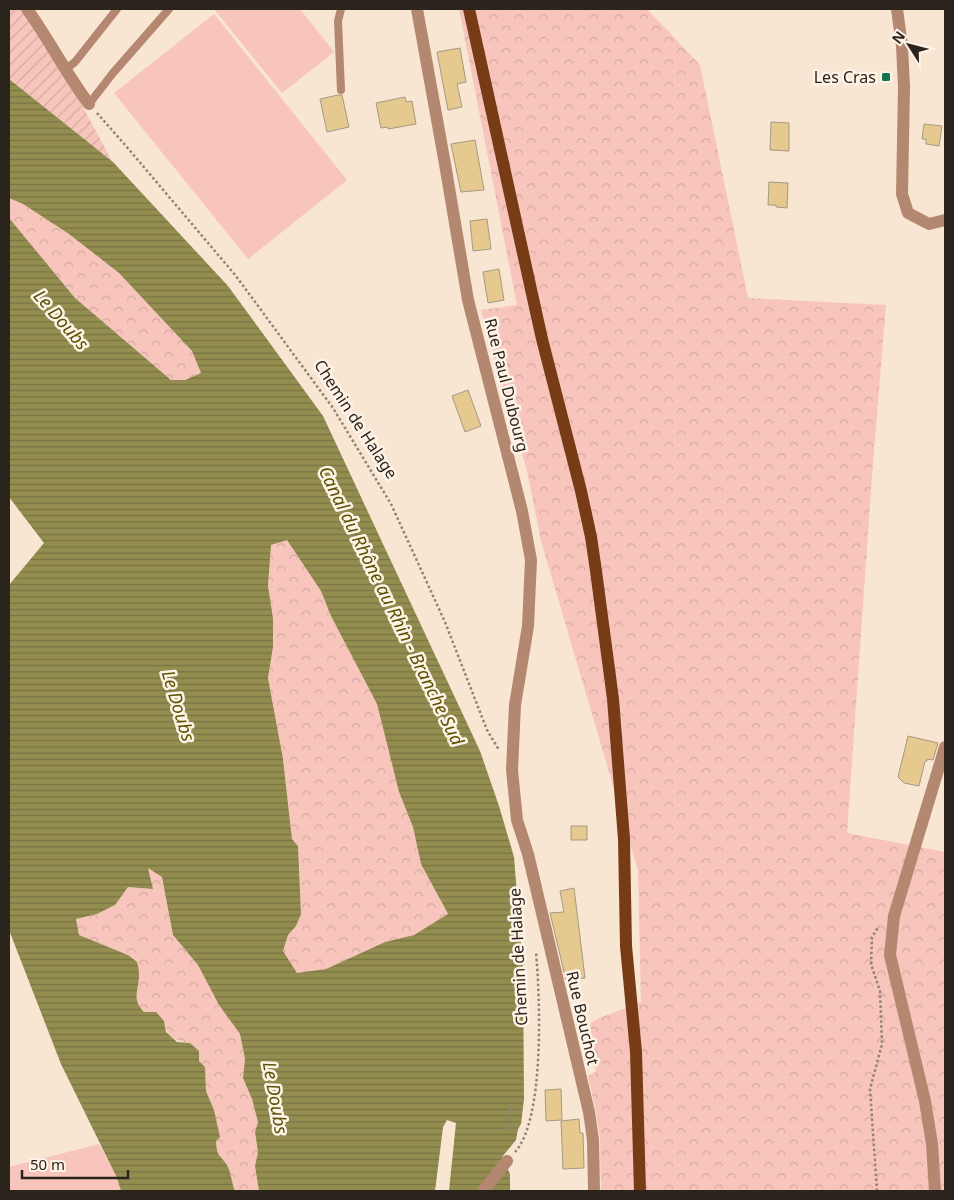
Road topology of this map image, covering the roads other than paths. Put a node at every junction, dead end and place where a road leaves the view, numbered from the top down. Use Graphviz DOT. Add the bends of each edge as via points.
graph roads {
  1 [pos="27,9"];
  2 [pos="117,9"];
  3 [pos="169,9"];
  4 [pos="341,9"];
  5 [pos="416,9"];
  6 [pos="469,9"];
  7 [pos="897,9"];
  8 [pos="66,69"];
  9 [pos="341,90"];
  10 [pos="88,104"];
  11 [pos="945,220"];
  12 [pos="945,747"];
  13 [pos="528,854"];
  14 [pos="508,1160"];
  15 [pos="483,1191"];
  16 [pos="594,1191"];
  17 [pos="640,1191"];
  18 [pos="935,1191"];
  1 -- 8 [label="street"];
  2 -- 8 [label="lane"];
  3 -- 10 [label="lane"];
  4 -- 9 [label="lane" via="338,21"];
  5 -- 13 [label="street, Rue Paul Dubourg" via="468,300 522,511 531,560 528,626 515,705 512,770 517,820"];
  6 -- 17 [label="main road" via="542,339 581,491 596,571 613,700 624,839 626,946 636,1052"];
  7 -- 11 [label="street" via="904,87 902,194 908,213 929,224"];
  8 -- 10 [label="street"];
  12 -- 18 [label="street" via="894,916 890,955 925,1101"];
  13 -- 16 [label="street, Rue Bouchot" via="589,1112"];
  14 -- 15 [label="street"];
}
